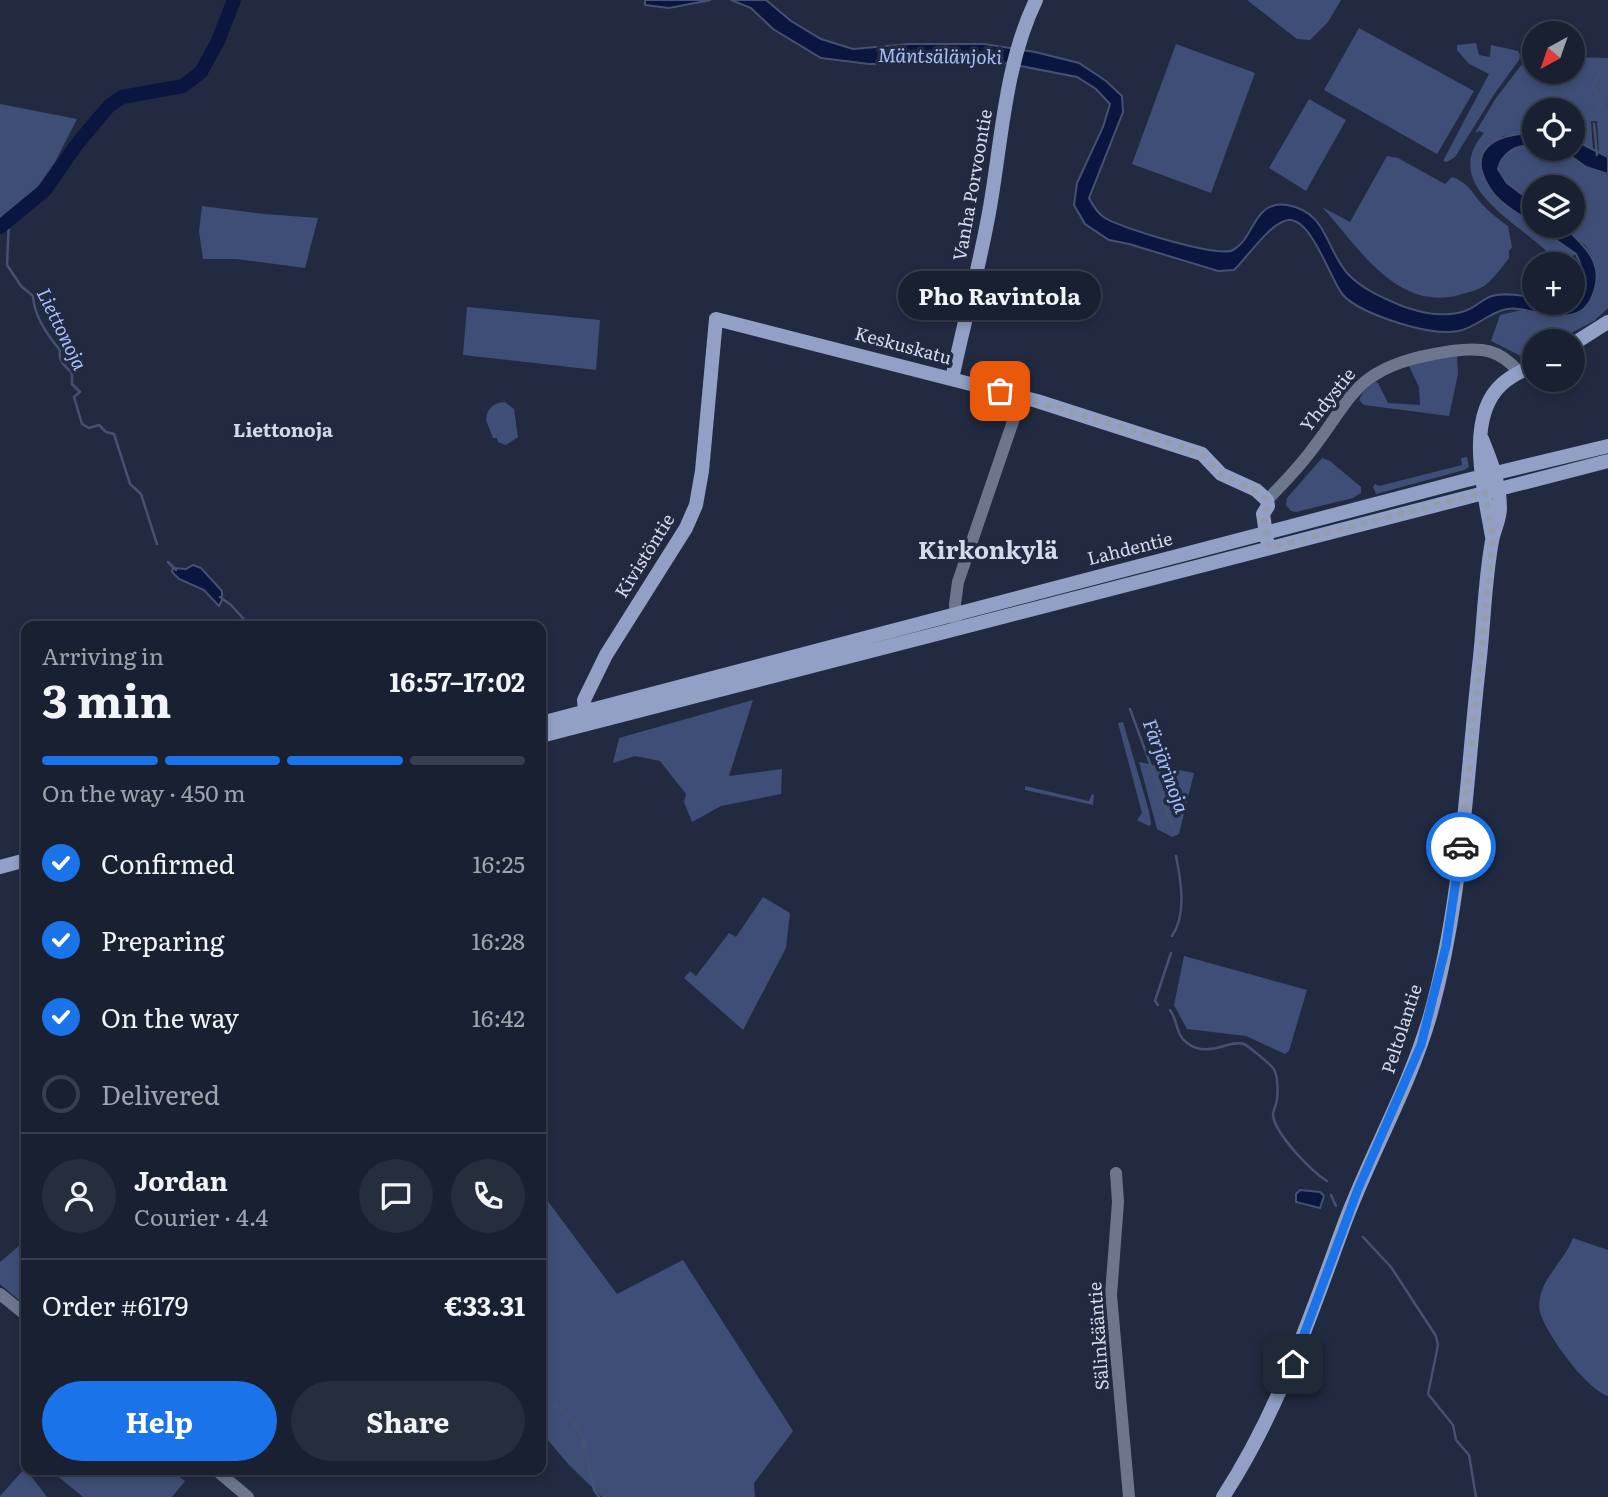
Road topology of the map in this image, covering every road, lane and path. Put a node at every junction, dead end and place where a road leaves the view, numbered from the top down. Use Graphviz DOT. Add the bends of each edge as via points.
graph roads {
  1 [pos="1036,0"];
  2 [pos="716,319"];
  3 [pos="1608,322"];
  4 [pos="1585,336"];
  5 [pos="1522,371"];
  6 [pos="1519,372"];
  7 [pos="952,379"];
  8 [pos="1021,397"];
  9 [pos="1608,446"];
  10 [pos="1608,461"];
  11 [pos="1489,475"];
  12 [pos="1491,491"];
  13 [pos="1268,503"];
  14 [pos="1274,539"];
  15 [pos="960,619"];
  16 [pos="592,716"];
  17 [pos="546,722"];
  18 [pos="546,734"];
  19 [pos="21,861"];
  20 [pos="0,867"];
  21 [pos="1116,1173"];
  22 [pos="0,1294"];
  23 [pos="21,1311"];
  24 [pos="222,1475"];
  25 [pos="248,1497"];
  26 [pos="1129,1497"];
  27 [pos="1223,1497"];
  1 -- 7 [label="main road, Vanha Porvoontie" via="1011,76 986,229"];
  2 -- 7 [label="main road, Keskuskatu"];
  2 -- 16 [label="main road, Kivistöntie" via="696,505 606,655 595,681"];
  3 -- 4 [label="main road"];
  5 -- 6 [label="main road, Peltolantie"];
  6 -- 11 [label="main road, Peltolantie" via="1498,388 1481,418"];
  6 -- 13 [label="street, Yhdystie" via="1504,358 1479,348 1423,356 1373,375"];
  7 -- 8 [label="main road, Keskuskatu"];
  8 -- 13 [label="main road, Keskuskatu" via="1202,454 1221,474 1256,491"];
  8 -- 15 [label="street" via="958,582"];
  9 -- 11 [label="main road, Lahdentie"];
  10 -- 12 [label="main road, Lahdentie"];
  11 -- 12 [label="main road, Peltolantie"];
  11 -- 14 [label="main road, Lahdentie"];
  12 -- 14 [label="main road, Lahdentie"];
  12 -- 27 [label="main road, Peltolantie" via="1499,518 1493,538 1466,815 1446,946 1430,1015 1350,1208 1288,1375 1256,1444"];
  13 -- 14 [label="main road" via="1275,513"];
  14 -- 15 [label="main road, Lahdentie"];
  14 -- 15 [label="main road, Lahdentie" via="972,626"];
  15 -- 16 [label="main road, Lahdentie"];
  16 -- 17 [label="main road, Lahdentie"];
  16 -- 18 [label="main road, Lahdentie"];
  19 -- 20 [label="main road"];
  21 -- 26 [label="street, Sälinkääntie" via="1111,1295"];
  22 -- 23 [label="street"];
  24 -- 25 [label="street"];
}
